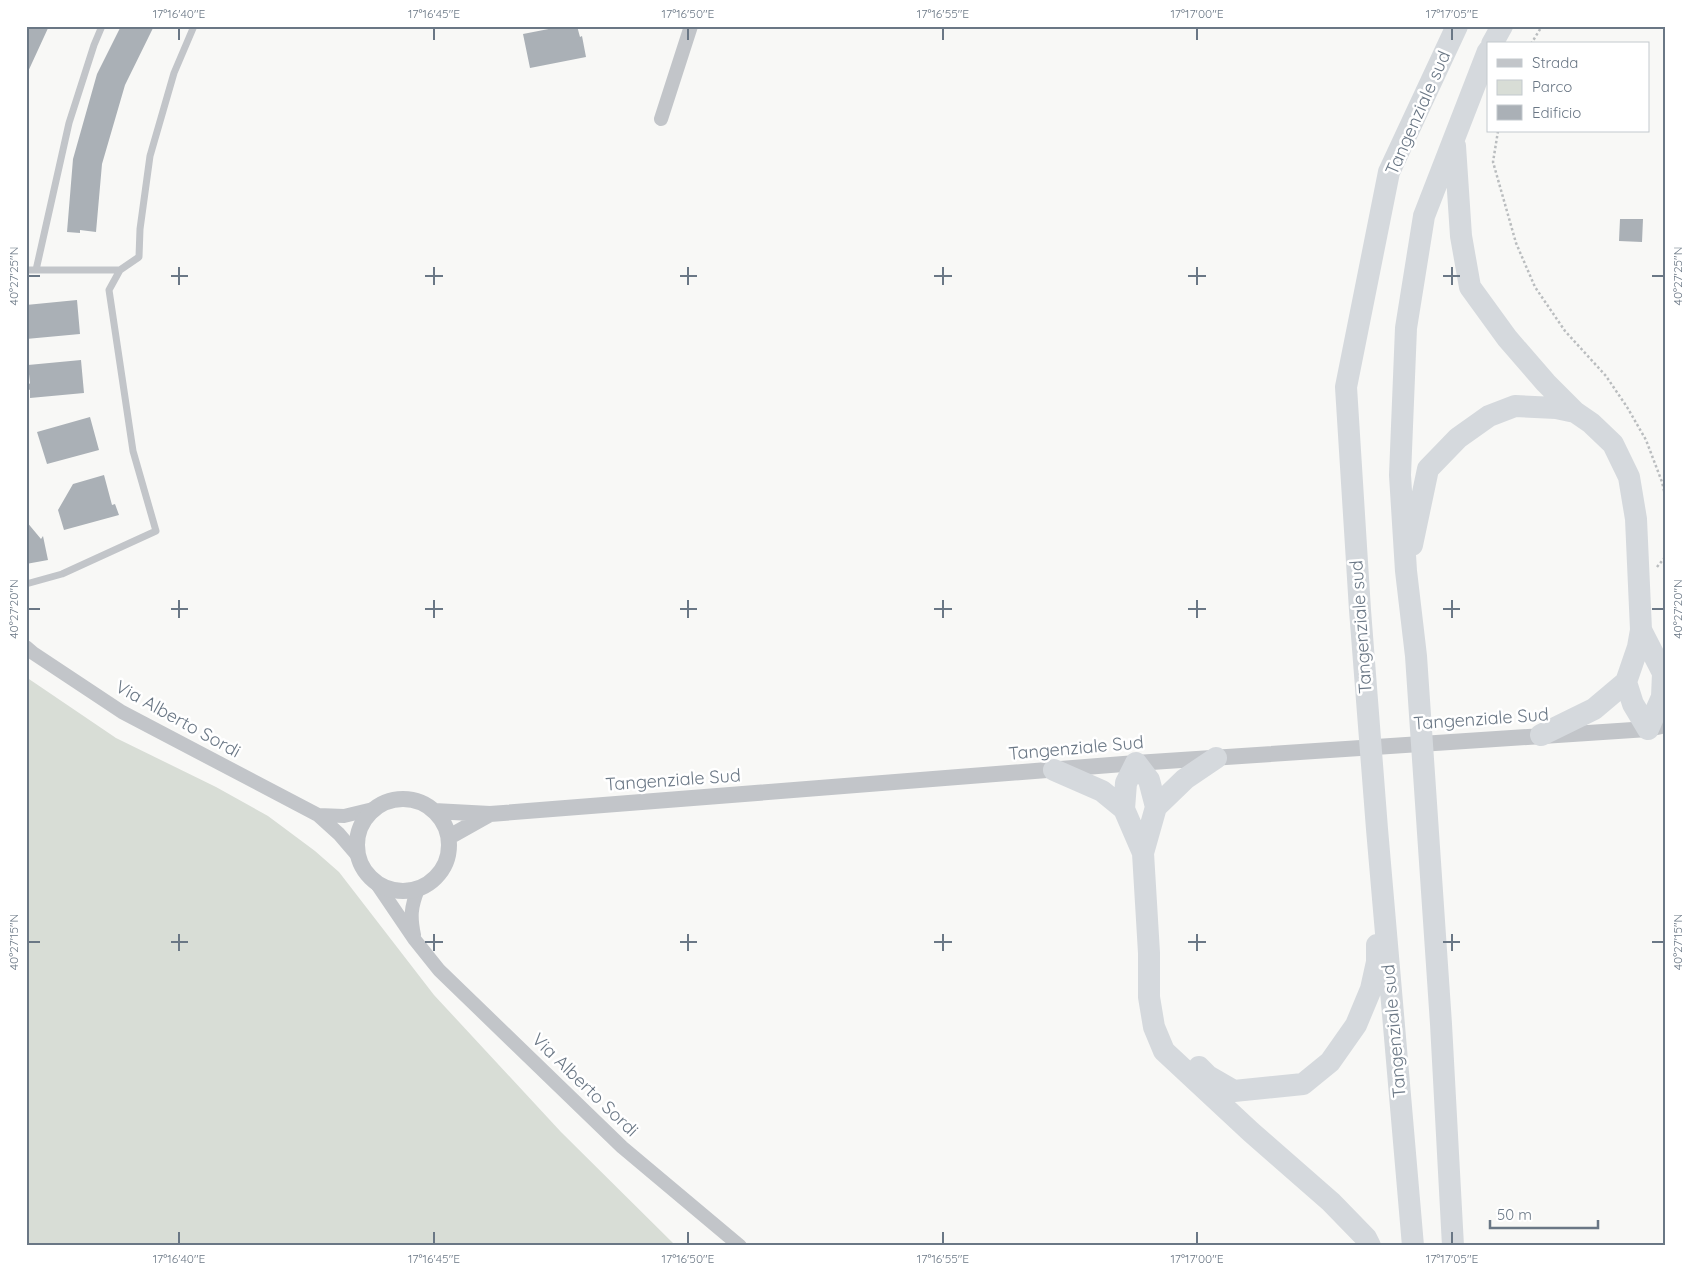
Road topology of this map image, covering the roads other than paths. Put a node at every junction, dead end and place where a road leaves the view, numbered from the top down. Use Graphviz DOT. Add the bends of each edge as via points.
graph roads {
  1 [pos="102,26"];
  2 [pos="194,26"];
  3 [pos="691,26"];
  4 [pos="1457,26"];
  5 [pos="1502,26"];
  6 [pos="1493,42"];
  7 [pos="1487,54"];
  8 [pos="661,119"];
  9 [pos="1454,137"];
  10 [pos="26,270"];
  11 [pos="36,270"];
  12 [pos="120,270"];
  13 [pos="1575,412"];
  14 [pos="1406,571"];
  15 [pos="26,584"];
  16 [pos="1642,630"];
  17 [pos="26,646"];
  18 [pos="1664,674"];
  19 [pos="1626,682"];
  20 [pos="1657,727"];
  21 [pos="1541,735"];
  22 [pos="1216,758"];
  23 [pos="1136,763"];
  24 [pos="1054,770"];
  25 [pos="1156,807"];
  26 [pos="373,809"];
  27 [pos="1124,809"];
  28 [pos="434,810"];
  29 [pos="490,814"];
  30 [pos="318,815"];
  31 [pos="1376,829"];
  32 [pos="449,837"];
  33 [pos="1143,854"];
  34 [pos="358,855"];
  35 [pos="377,884"];
  36 [pos="418,889"];
  37 [pos="415,940"];
  38 [pos="1149,953"];
  39 [pos="740,1246"];
  40 [pos="1370,1246"];
  41 [pos="1413,1246"];
  42 [pos="1453,1246"];
  1 -- 11 [label="lane" via="69,123"];
  2 -- 12 [label="lane" via="174,73 150,156 139,257"];
  3 -- 8 [label="street"];
  4 -- 31 [label="highway, Tangenziale sud" via="1389,172 1346,387"];
  5 -- 6 [label="highway"];
  7 -- 9 [label="highway, Tangenziale sud"];
  9 -- 13 [label="highway" via="1461,236 1470,287 1507,338"];
  9 -- 14 [label="highway, Tangenziale sud" via="1424,216 1406,328 1400,475"];
  10 -- 11 [label="lane"];
  11 -- 12 [label="lane"];
  12 -- 15 [label="lane" via="109,290 112,314 133,451 156,531 62,574"];
  13 -- 14 [label="highway" via="1515,406 1489,416 1458,438 1428,469"];
  13 -- 16 [label="highway" via="1613,444 1629,477 1636,519"];
  14 -- 42 [label="highway, Tangenziale sud" via="1418,676"];
  16 -- 18 [label="highway"];
  16 -- 19 [label="highway"];
  17 -- 30 [label="street, Via Alberto Sordi" via="122,712"];
  18 -- 20 [label="highway"];
  19 -- 20 [label="highway" via="1633,704"];
  19 -- 21 [label="highway" via="1594,709"];
  20 -- 21 [label="street, Tangenziale Sud"];
  21 -- 22 [label="street, Tangenziale Sud"];
  22 -- 23 [label="street, Tangenziale Sud"];
  22 -- 25 [label="highway" via="1185,779"];
  23 -- 24 [label="street, Tangenziale Sud"];
  23 -- 25 [label="highway" via="1149,780"];
  23 -- 27 [label="highway" via="1126,784"];
  24 -- 27 [label="highway" via="1102,791"];
  24 -- 29 [label="street, Tangenziale Sud"];
  25 -- 33 [label="highway"];
  26 -- 28 [label="street" via="384,802 411,799"];
  26 -- 30 [label="street, Via Alberto Sordi" via="344,816"];
  26 -- 34 [label="street" via="357,835"];
  27 -- 33 [label="highway"];
  28 -- 29 [label="street, Tangenziale Sud"];
  28 -- 32 [label="street"];
  29 -- 32 [label="street, Tangenziale Sud"];
  30 -- 34 [label="street, Via Alberto Sordi"];
  31 -- 38 [label="highway" via="1377,962 1370,990 1356,1025 1330,1062 1302,1084 1234,1091 1208,1076 1184,1052 1168,1029"];
  31 -- 41 [label="highway, Tangenziale sud"];
  32 -- 36 [label="street" via="448,856 440,874"];
  33 -- 38 [label="highway"];
  34 -- 35 [label="street" via="368,876"];
  35 -- 36 [label="street" via="397,891"];
  35 -- 37 [label="street, Via Alberto Sordi"];
  36 -- 37 [label="street" via="411,919"];
  37 -- 39 [label="street, Via Alberto Sordi" via="439,970 622,1147"];
  38 -- 40 [label="highway" via="1149,997 1154,1027 1164,1051 1331,1202"];
}
